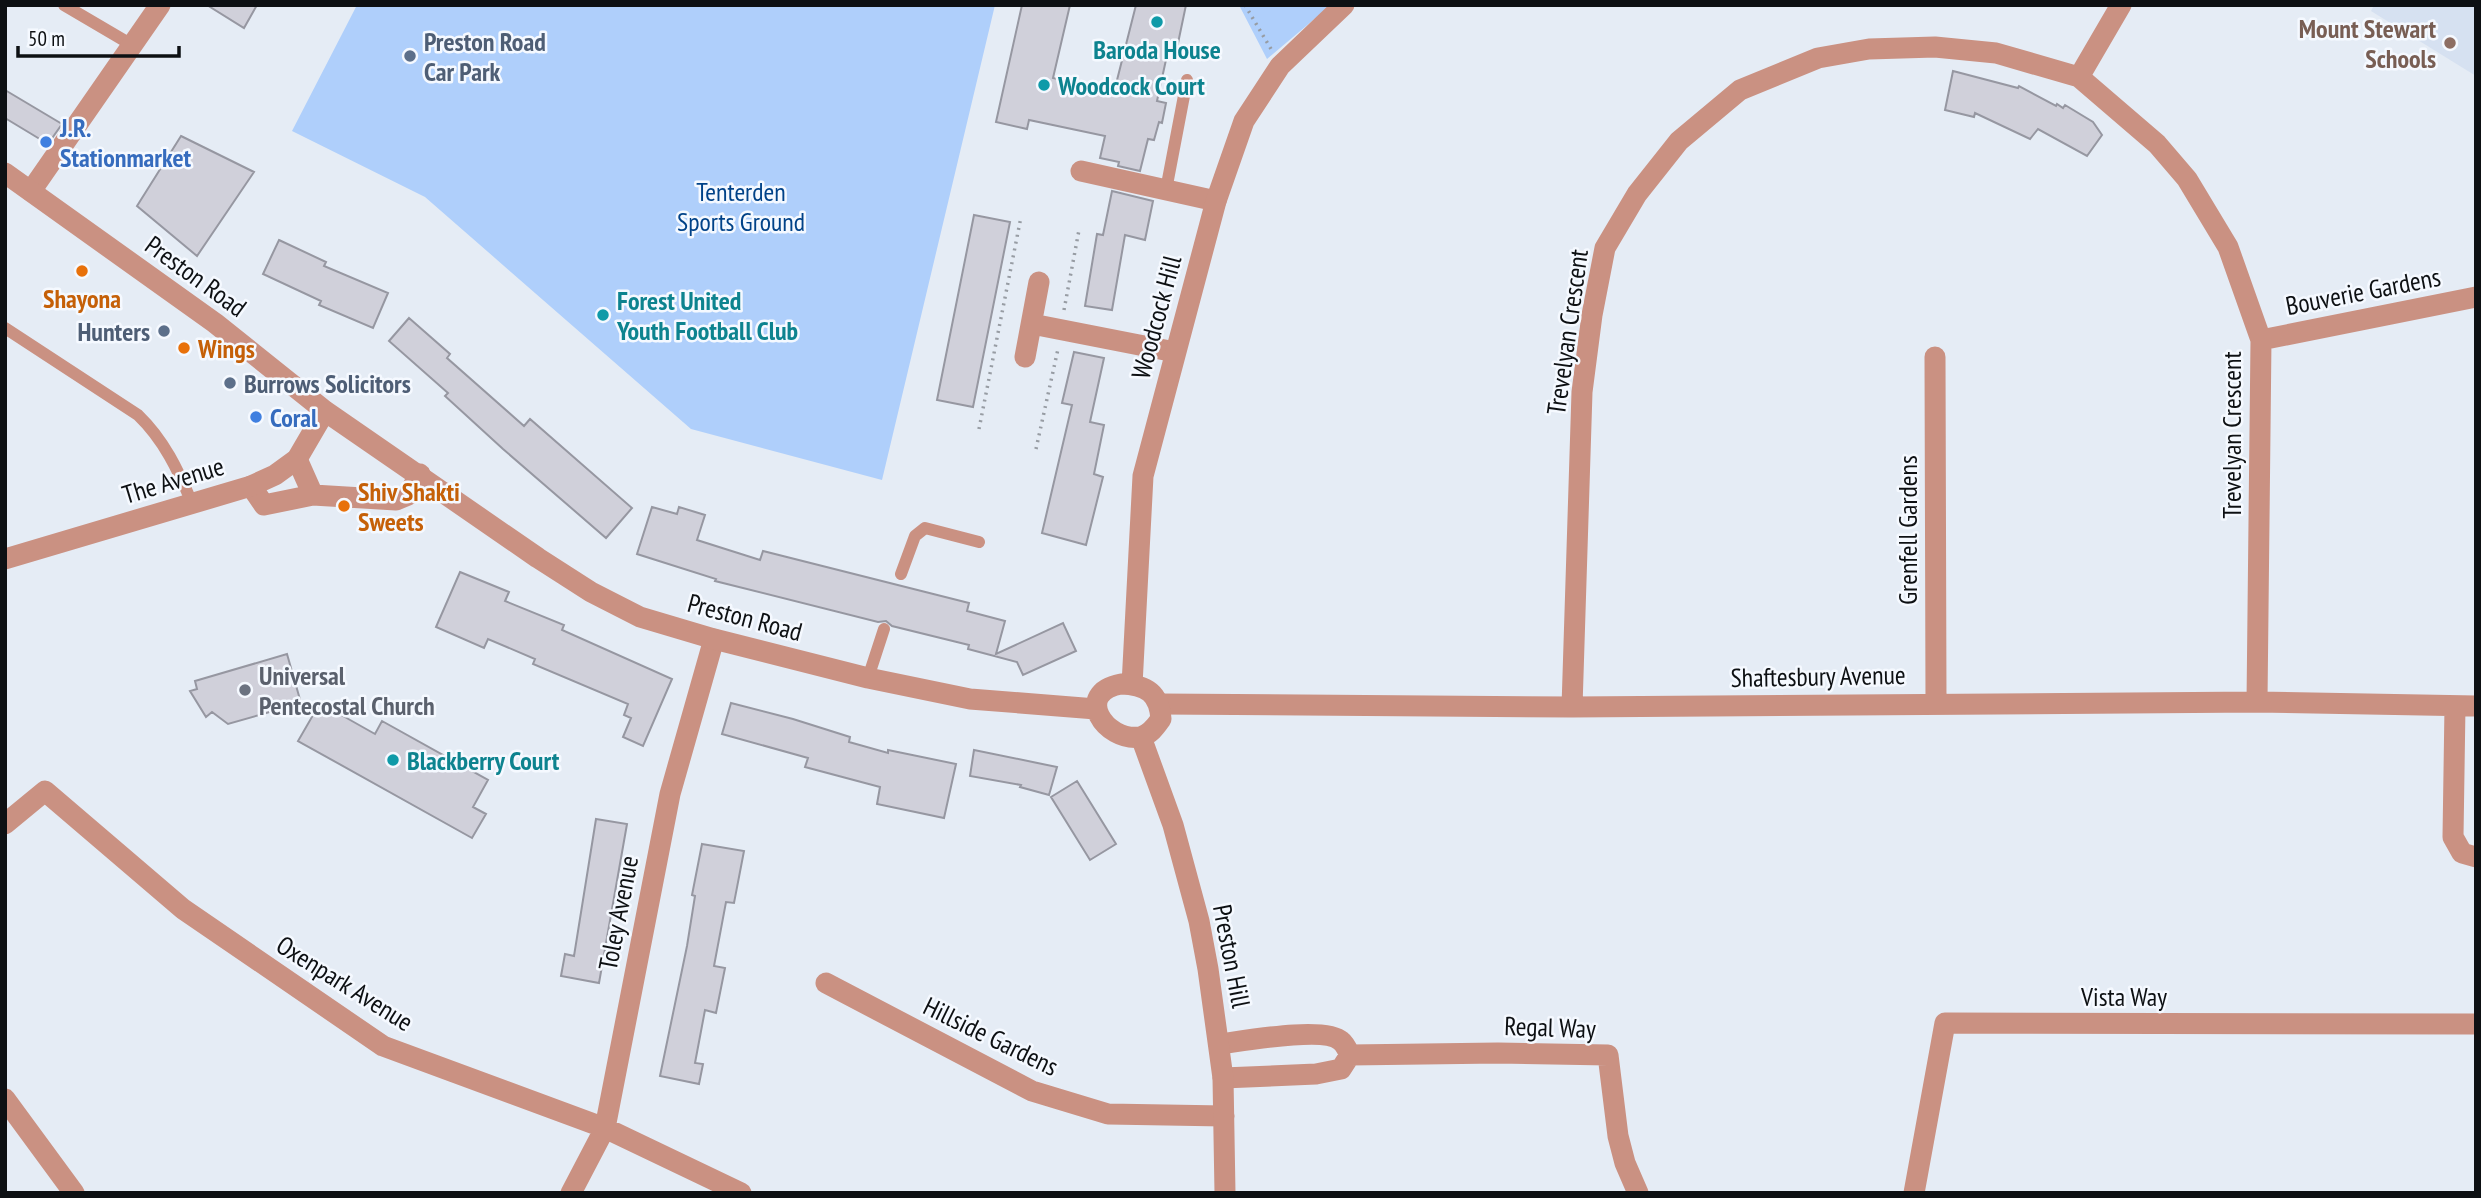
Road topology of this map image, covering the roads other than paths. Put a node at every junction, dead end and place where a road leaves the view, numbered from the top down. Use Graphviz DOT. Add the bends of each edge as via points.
graph roads {
  1 [pos="64,5"];
  2 [pos="160,5"];
  3 [pos="1344,5"];
  4 [pos="2121,5"];
  5 [pos="132,45"];
  6 [pos="2079,77"];
  7 [pos="1187,80"];
  8 [pos="1081,171"];
  9 [pos="5,173"];
  10 [pos="1166,190"];
  11 [pos="31,191"];
  12 [pos="1216,201"];
  13 [pos="1039,282"];
  14 [pos="2476,297"];
  15 [pos="1032,324"];
  16 [pos="5,328"];
  17 [pos="2261,340"];
  18 [pos="1175,352"];
  19 [pos="1025,357"];
  20 [pos="1935,357"];
  21 [pos="326,411"];
  22 [pos="297,459"];
  23 [pos="420,474"];
  24 [pos="251,486"];
  25 [pos="313,495"];
  26 [pos="192,503"];
  27 [pos="979,542"];
  28 [pos="5,559"];
  29 [pos="901,574"];
  30 [pos="884,629"];
  31 [pos="714,639"];
  32 [pos="868,677"];
  33 [pos="1132,685"];
  34 [pos="2257,702"];
  35 [pos="1936,703"];
  36 [pos="1160,704"];
  37 [pos="2465,706"];
  38 [pos="1572,707"];
  39 [pos="1096,709"];
  40 [pos="1141,737"];
  41 [pos="5,824"];
  42 [pos="2476,857"];
  43 [pos="825,983"];
  44 [pos="2476,1024"];
  45 [pos="1219,1044"];
  46 [pos="1350,1055"];
  47 [pos="1223,1078"];
  48 [pos="5,1099"];
  49 [pos="1224,1116"];
  50 [pos="605,1128"];
  51 [pos="74,1193"];
  52 [pos="571,1193"];
  53 [pos="740,1193"];
  54 [pos="1225,1193"];
  55 [pos="1638,1193"];
  56 [pos="1914,1193"];
  1 -- 5 [label="lane"];
  2 -- 5 [label="street"];
  3 -- 12 [label="street, Woodcock Hill" via="1280,66 1244,121"];
  4 -- 6 [label="street"];
  5 -- 11 [label="street"];
  6 -- 17 [label="street, Trevelyan Crescent" via="2158,144 2187,179 2228,247"];
  6 -- 38 [label="street, Trevelyan Crescent" via="1996,53 1935,47 1869,49 1818,58 1740,90 1679,141 1637,194 1602,261 1582,392"];
  7 -- 10 [label="lane"];
  8 -- 10 [label="street"];
  9 -- 11 [label="street, Preston Road"];
  10 -- 12 [label="street"];
  11 -- 21 [label="street, Preston Road" via="215,323"];
  12 -- 18 [label="street, Woodcock Hill"];
  13 -- 15 [label="street"];
  14 -- 17 [label="street, Bouverie Gardens"];
  15 -- 18 [label="street"];
  15 -- 19 [label="street"];
  16 -- 26 [label="lane" via="138,415 177,466"];
  17 -- 34 [label="street, Trevelyan Crescent"];
  18 -- 33 [label="street, Woodcock Hill" via="1143,476"];
  20 -- 35 [label="street, Grenfell Gardens"];
  21 -- 22 [label="street, The Avenue"];
  21 -- 23 [label="street, Preston Road"];
  22 -- 24 [label="street, The Avenue"];
  22 -- 25 [label="street"];
  23 -- 25 [label="street" via="408,495 396,500"];
  23 -- 31 [label="street, Preston Road" via="592,592 640,617"];
  24 -- 25 [label="street" via="264,505"];
  24 -- 26 [label="street, The Avenue"];
  26 -- 28 [label="street, The Avenue"];
  27 -- 29 [label="lane" via="925,528 915,536"];
  30 -- 32 [label="lane"];
  31 -- 32 [label="street, Preston Road"];
  31 -- 50 [label="street, Toley Avenue" via="670,794"];
  32 -- 39 [label="street, Preston Road" via="970,699"];
  33 -- 36 [label="street" via="1149,692"];
  33 -- 39 [label="street" via="1112,686 1098,698"];
  34 -- 35 [label="street, Shaftesbury Avenue"];
  34 -- 37 [label="street, Shaftesbury Avenue"];
  35 -- 38 [label="street, Shaftesbury Avenue"];
  36 -- 38 [label="street, Shaftesbury Avenue"];
  36 -- 40 [label="street" via="1161,719"];
  37 -- 42 [label="street" via="2453,837 2462,853"];
  39 -- 40 [label="street" via="1098,718 1110,728"];
  40 -- 45 [label="street, Preston Hill" via="1173,825 1199,921"];
  41 -- 50 [label="street, Oxenpark Avenue" via="45,791 183,909 383,1046"];
  43 -- 49 [label="street, Hillside Gardens" via="1032,1091 1108,1114"];
  44 -- 56 [label="street, Vista Way" via="1945,1023"];
  45 -- 46 [label="street" via="1322,1034 1341,1040"];
  45 -- 47 [label="street, Preston Hill"];
  46 -- 47 [label="street" via="1340,1069 1316,1074"];
  46 -- 55 [label="street, Regal Way" via="1608,1055 1618,1136"];
  47 -- 49 [label="street, Preston Hill"];
  48 -- 51 [label="street"];
  49 -- 54 [label="street, Preston Hill"];
  50 -- 52 [label="street, Toley Avenue"];
  50 -- 53 [label="street, Oxenpark Avenue"];
}
